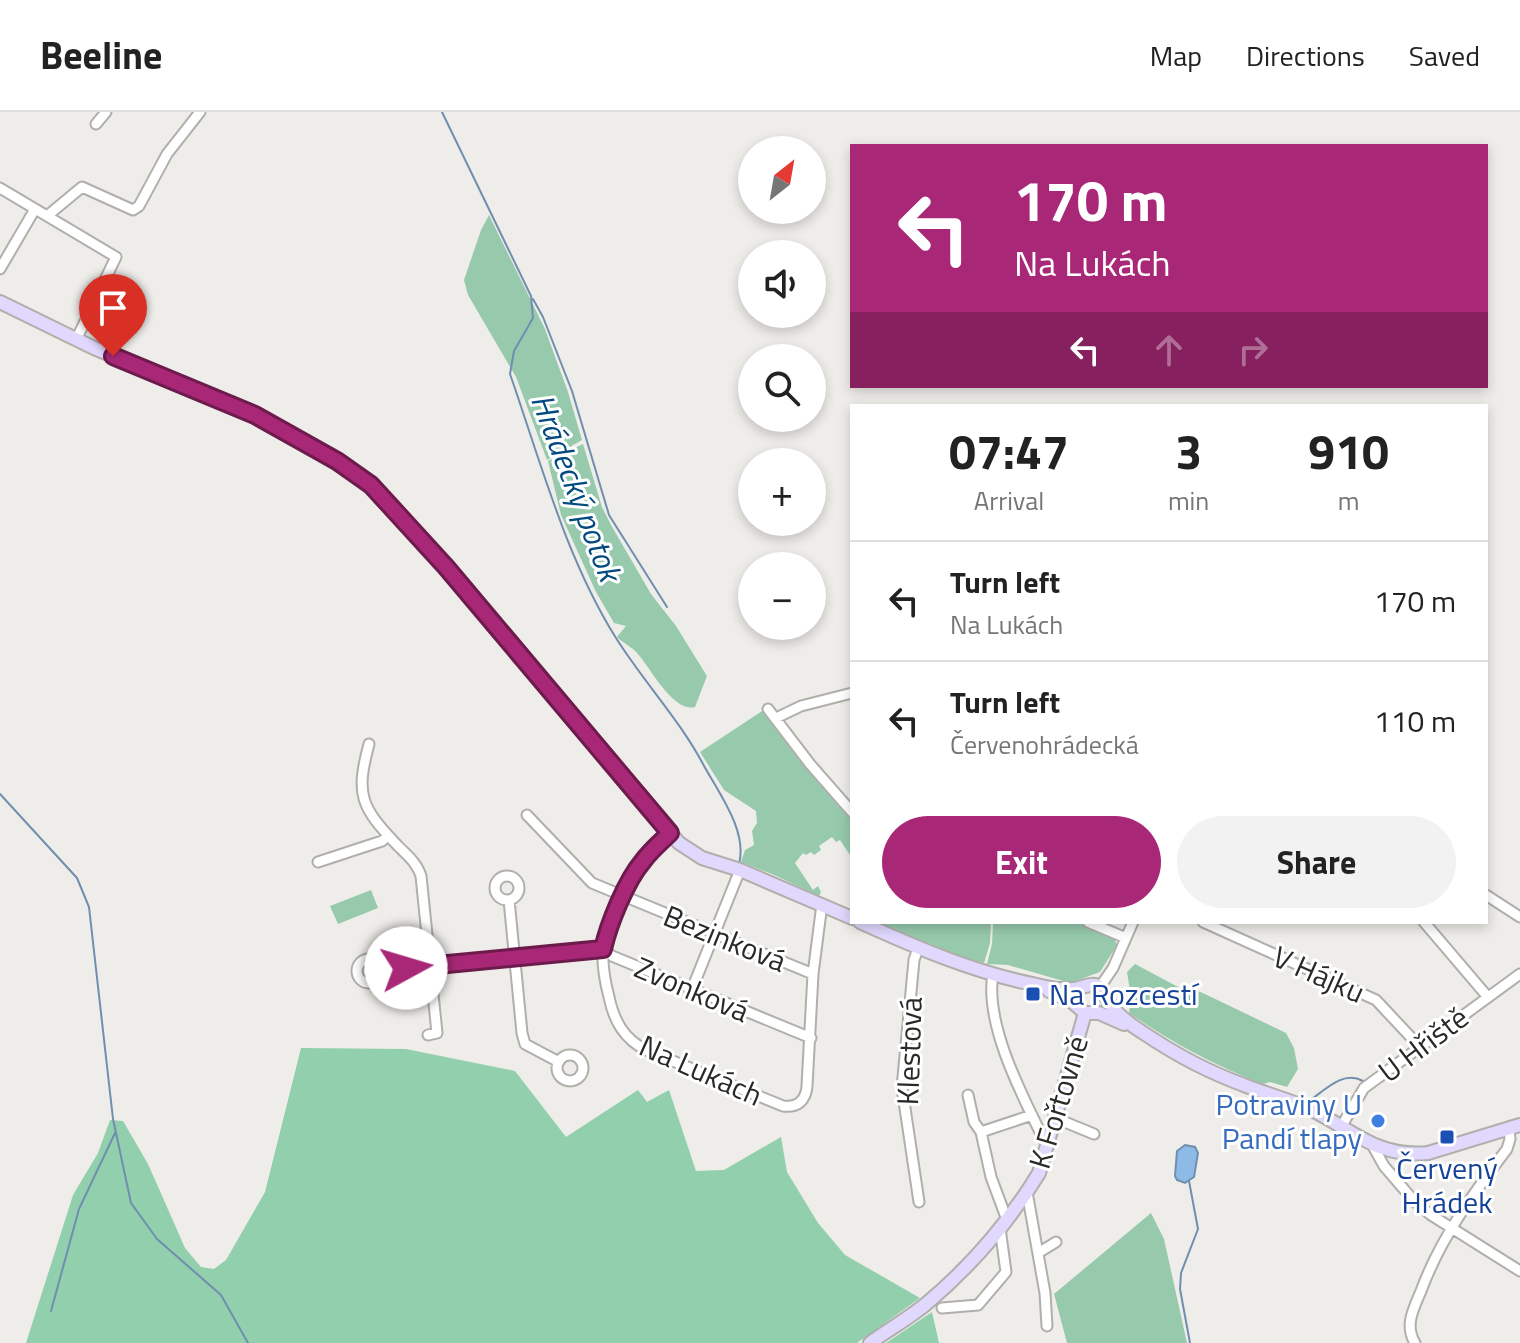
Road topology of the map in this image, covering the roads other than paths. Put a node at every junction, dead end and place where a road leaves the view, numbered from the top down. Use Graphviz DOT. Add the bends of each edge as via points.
graph roads {
  1 [pos="106,112"];
  2 [pos="195,114"];
  3 [pos="96,124"];
  4 [pos="0,188"];
  5 [pos="35,209"];
  6 [pos="47,216"];
  7 [pos="0,269"];
  8 [pos="0,302"];
  9 [pos="76,340"];
  10 [pos="850,694"];
  11 [pos="768,709"];
  12 [pos="776,718"];
  13 [pos="369,744"];
  14 [pos="850,810"];
  15 [pos="527,815"];
  16 [pos="670,833"];
  17 [pos="388,836"];
  18 [pos="318,862"];
  19 [pos="740,870"];
  20 [pos="1488,896"];
  21 [pos="624,897"];
  22 [pos="509,900"];
  23 [pos="822,904"];
  24 [pos="850,917"];
  25 [pos="1520,917"];
  26 [pos="864,924"];
  27 [pos="1093,924"];
  28 [pos="1132,924"];
  29 [pos="1207,924"];
  30 [pos="1426,924"];
  31 [pos="715,935"];
  32 [pos="1126,938"];
  33 [pos="918,948"];
  34 [pos="603,949"];
  35 [pos="514,958"];
  36 [pos="431,965"];
  37 [pos="381,970"];
  38 [pos="813,974"];
  39 [pos="993,974"];
  40 [pos="1520,974"];
  41 [pos="1039,986"];
  42 [pos="1100,987"];
  43 [pos="1081,988"];
  44 [pos="692,989"];
  45 [pos="1487,996"];
  46 [pos="1106,1000"];
  47 [pos="1081,1009"];
  48 [pos="1099,1013"];
  49 [pos="1139,1030"];
  50 [pos="428,1035"];
  51 [pos="811,1038"];
  52 [pos="1420,1047"];
  53 [pos="559,1062"];
  54 [pos="968,1095"];
  55 [pos="1032,1115"];
  56 [pos="1055,1118"];
  57 [pos="1341,1127"];
  58 [pos="1514,1127"];
  59 [pos="981,1132"];
  60 [pos="1094,1134"];
  61 [pos="1046,1144"];
  62 [pos="1373,1146"];
  63 [pos="1027,1192"];
  64 [pos="919,1202"];
  65 [pos="1004,1224"];
  66 [pos="1451,1226"];
  67 [pos="1056,1242"];
  68 [pos="1038,1253"];
  69 [pos="1520,1271"];
  70 [pos="942,1308"];
  71 [pos="1047,1326"];
  72 [pos="870,1343"];
  73 [pos="1415,1343"];
  1 -- 3 [label="street"];
  2 -- 6 [label="street" via="139,206 125,208 82,187"];
  4 -- 5 [label="street"];
  5 -- 6 [label="street"];
  5 -- 7 [label="street"];
  6 -- 9 [label="street" via="116,257"];
  8 -- 9 [label="street"];
  9 -- 16 [label="street" via="255,415 371,485"];
  10 -- 12 [label="street"];
  11 -- 12 [label="street"];
  12 -- 14 [label="street"];
  13 -- 17 [label="street" via="362,799"];
  15 -- 21 [label="street, Bezinková" via="587,880"];
  16 -- 19 [label="street" via="694,854"];
  16 -- 21 [label="street, Na Lukách" via="637,868"];
  17 -- 18 [label="street"];
  17 -- 36 [label="street" via="420,871"];
  19 -- 23 [label="street"];
  19 -- 31 [label="street"];
  20 -- 25 [label="street"];
  21 -- 31 [label="street, Bezinková"];
  21 -- 34 [label="street, Na Lukách"];
  22 -- 35 [label="street"];
  23 -- 24 [label="street"];
  23 -- 38 [label="street, Na Lukách"];
  26 -- 33 [label="street"];
  27 -- 32 [label="street"];
  28 -- 32 [label="street"];
  29 -- 52 [label="street, V Hájku" via="1376,1000"];
  30 -- 45 [label="street"];
  31 -- 38 [label="street, Bezinková"];
  31 -- 44 [label="street"];
  32 -- 42 [label="street"];
  33 -- 39 [label="street"];
  33 -- 64 [label="street, Klestová" via="902,1088"];
  34 -- 35 [label="street, Zvonková"];
  34 -- 44 [label="street, Zvonková"];
  34 -- 51 [label="street, Na Lukách" via="611,1009 626,1036 646,1050 790,1107 807,1094"];
  35 -- 36 [label="street, Zvonková"];
  35 -- 53 [label="street" via="525,1044"];
  36 -- 37 [label="street, Zvonková"];
  36 -- 50 [label="street" via="437,1033"];
  38 -- 51 [label="street, Na Lukách"];
  39 -- 41 [label="street"];
  39 -- 55 [label="street" via="991,990 1011,1074"];
  40 -- 45 [label="street, U Hřiště"];
  41 -- 43 [label="street"];
  41 -- 47 [label="street"];
  42 -- 43 [label="street"];
  42 -- 46 [label="street"];
  43 -- 47 [label="street"];
  44 -- 51 [label="street, Zvonková"];
  45 -- 52 [label="street, U Hřiště"];
  46 -- 48 [label="street"];
  46 -- 49 [label="street"];
  47 -- 48 [label="street"];
  47 -- 56 [label="street, K Fořtovně"];
  48 -- 49 [label="street"];
  49 -- 57 [label="street" via="1214,1072"];
  52 -- 57 [label="street, U Hřiště" via="1364,1088"];
  54 -- 59 [label="street"];
  55 -- 59 [label="street"];
  55 -- 61 [label="street"];
  56 -- 60 [label="street"];
  56 -- 61 [label="street, K Fořtovně"];
  57 -- 62 [label="street"];
  58 -- 62 [label="street" via="1428,1153 1399,1154"];
  58 -- 66 [label="street" via="1507,1149"];
  59 -- 65 [label="street"];
  61 -- 63 [label="street, K Fořtovně" via="1039,1173"];
  62 -- 66 [label="street" via="1398,1185"];
  63 -- 65 [label="street, K Fořtovně"];
  63 -- 68 [label="street"];
  65 -- 70 [label="street" via="1006,1272 978,1305"];
  65 -- 72 [label="street, K Fořtovně" via="925,1305"];
  66 -- 69 [label="street"];
  66 -- 73 [label="street" via="1409,1323"];
  67 -- 68 [label="street"];
  68 -- 71 [label="street"];
}
